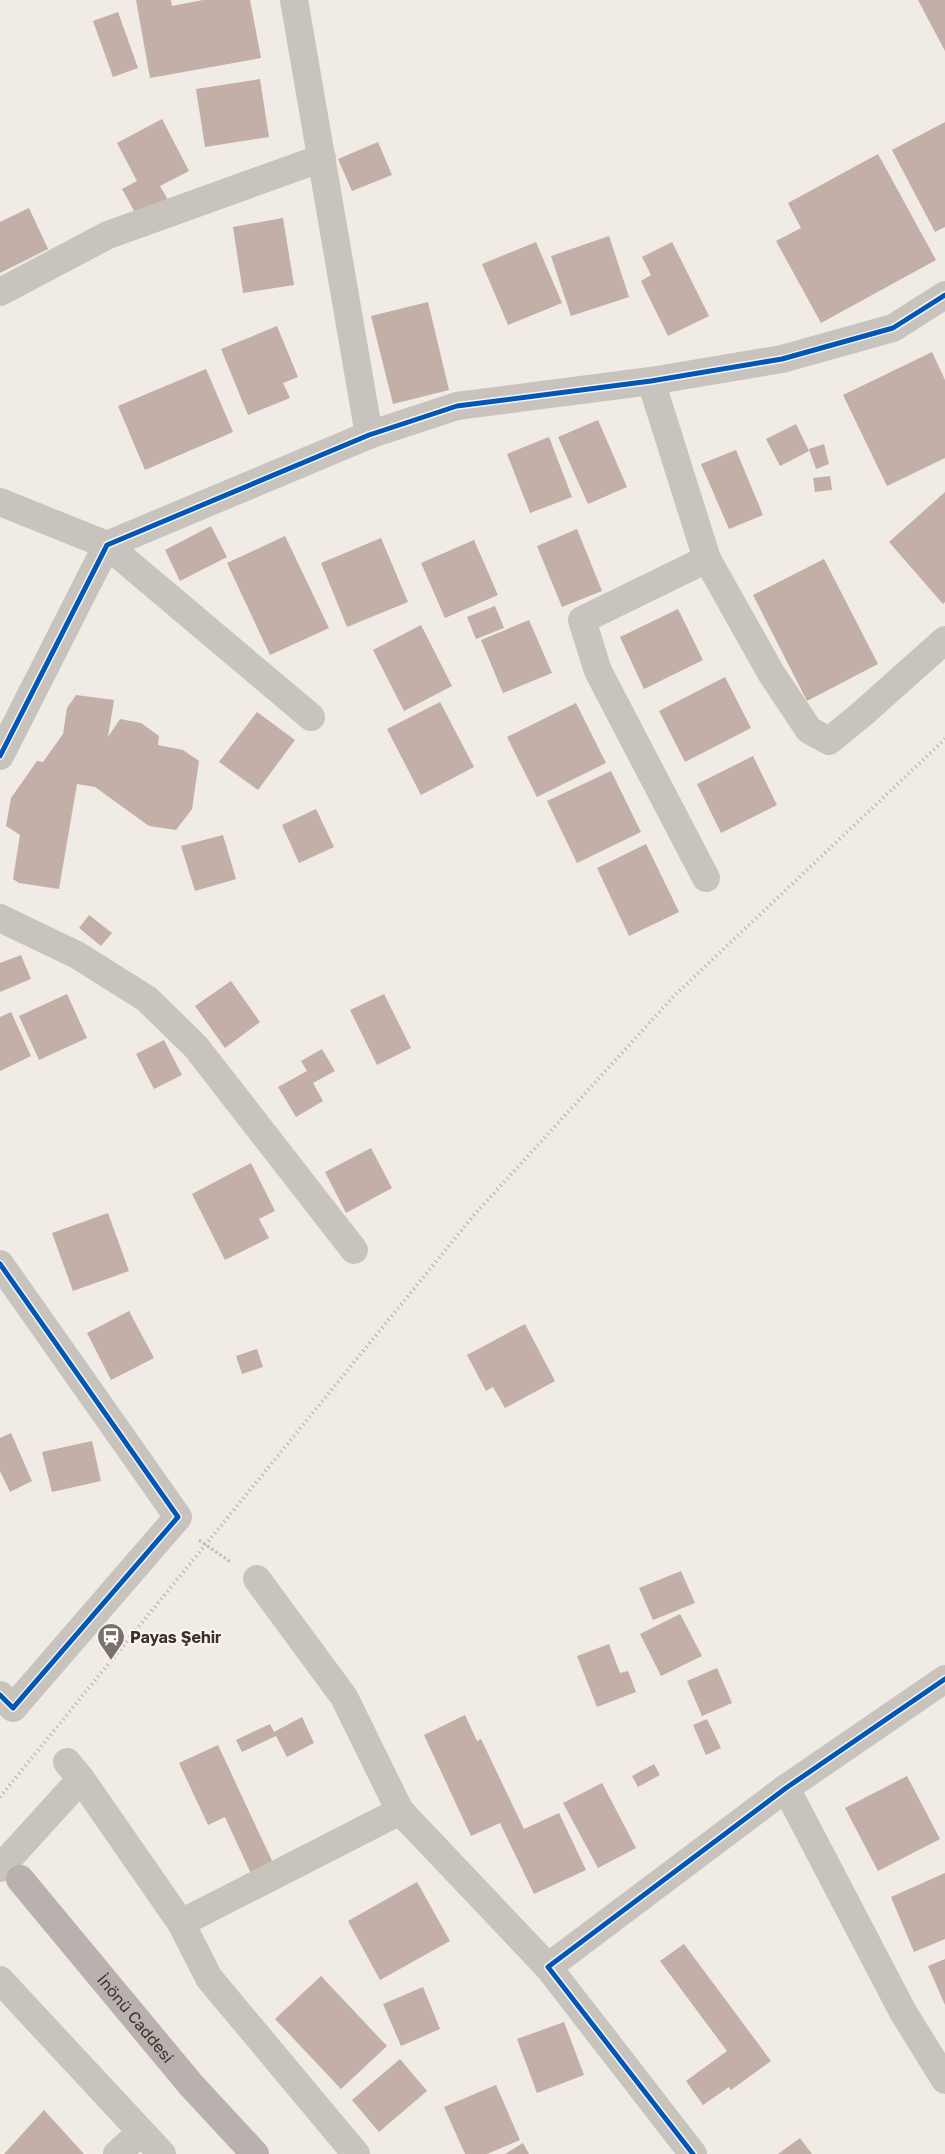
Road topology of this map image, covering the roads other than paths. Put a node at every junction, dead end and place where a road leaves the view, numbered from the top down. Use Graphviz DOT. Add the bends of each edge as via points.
graph roads {
  1 [pos="294,0"];
  2 [pos="322,158"];
  3 [pos="0,292"];
  4 [pos="945,295"];
  5 [pos="651,381"];
  6 [pos="369,435"];
  7 [pos="0,502"];
  8 [pos="107,545"];
  9 [pos="707,559"];
  10 [pos="945,640"];
  11 [pos="311,717"];
  12 [pos="0,756"];
  13 [pos="706,878"];
  14 [pos="0,918"];
  15 [pos="354,1250"];
  16 [pos="0,1264"];
  17 [pos="257,1579"];
  18 [pos="945,1679"];
  19 [pos="4,1709"];
  20 [pos="786,1788"];
  21 [pos="400,1811"];
  22 [pos="10,1874"];
  23 [pos="181,1923"];
  24 [pos="548,1967"];
  25 [pos="0,1980"];
  26 [pos="945,2080"];
  27 [pos="140,2132"];
  28 [pos="118,2154"];
  29 [pos="162,2154"];
  30 [pos="255,2154"];
  31 [pos="356,2154"];
  32 [pos="693,2154"];
  1 -- 2 [label="street"];
  2 -- 3 [label="street" via="108,235"];
  2 -- 6 [label="street"];
  4 -- 5 [label="street" via="894,328 782,359"];
  5 -- 6 [label="street" via="458,406"];
  5 -- 9 [label="street"];
  6 -- 8 [label="street"];
  7 -- 8 [label="street"];
  8 -- 11 [label="street"];
  8 -- 12 [label="street"];
  9 -- 10 [label="street" via="771,673 809,730 829,741"];
  9 -- 13 [label="street" via="582,620 598,671"];
  14 -- 15 [label="street" via="77,955 147,999 196,1048"];
  16 -- 19 [label="street" via="178,1517"];
  17 -- 21 [label="street" via="344,1697"];
  18 -- 20 [label="street"];
  20 -- 24 [label="street"];
  20 -- 26 [label="street" via="903,2012"];
  21 -- 23 [label="street"];
  21 -- 24 [label="street"];
  22 -- 23 [label="street" via="74,1771"];
  22 -- 30 [label="main road, İnönü Caddesi"];
  23 -- 31 [label="street" via="210,1978"];
  24 -- 32 [label="street"];
  25 -- 27 [label="street"];
  27 -- 28 [label="street"];
  27 -- 29 [label="street"];
}
